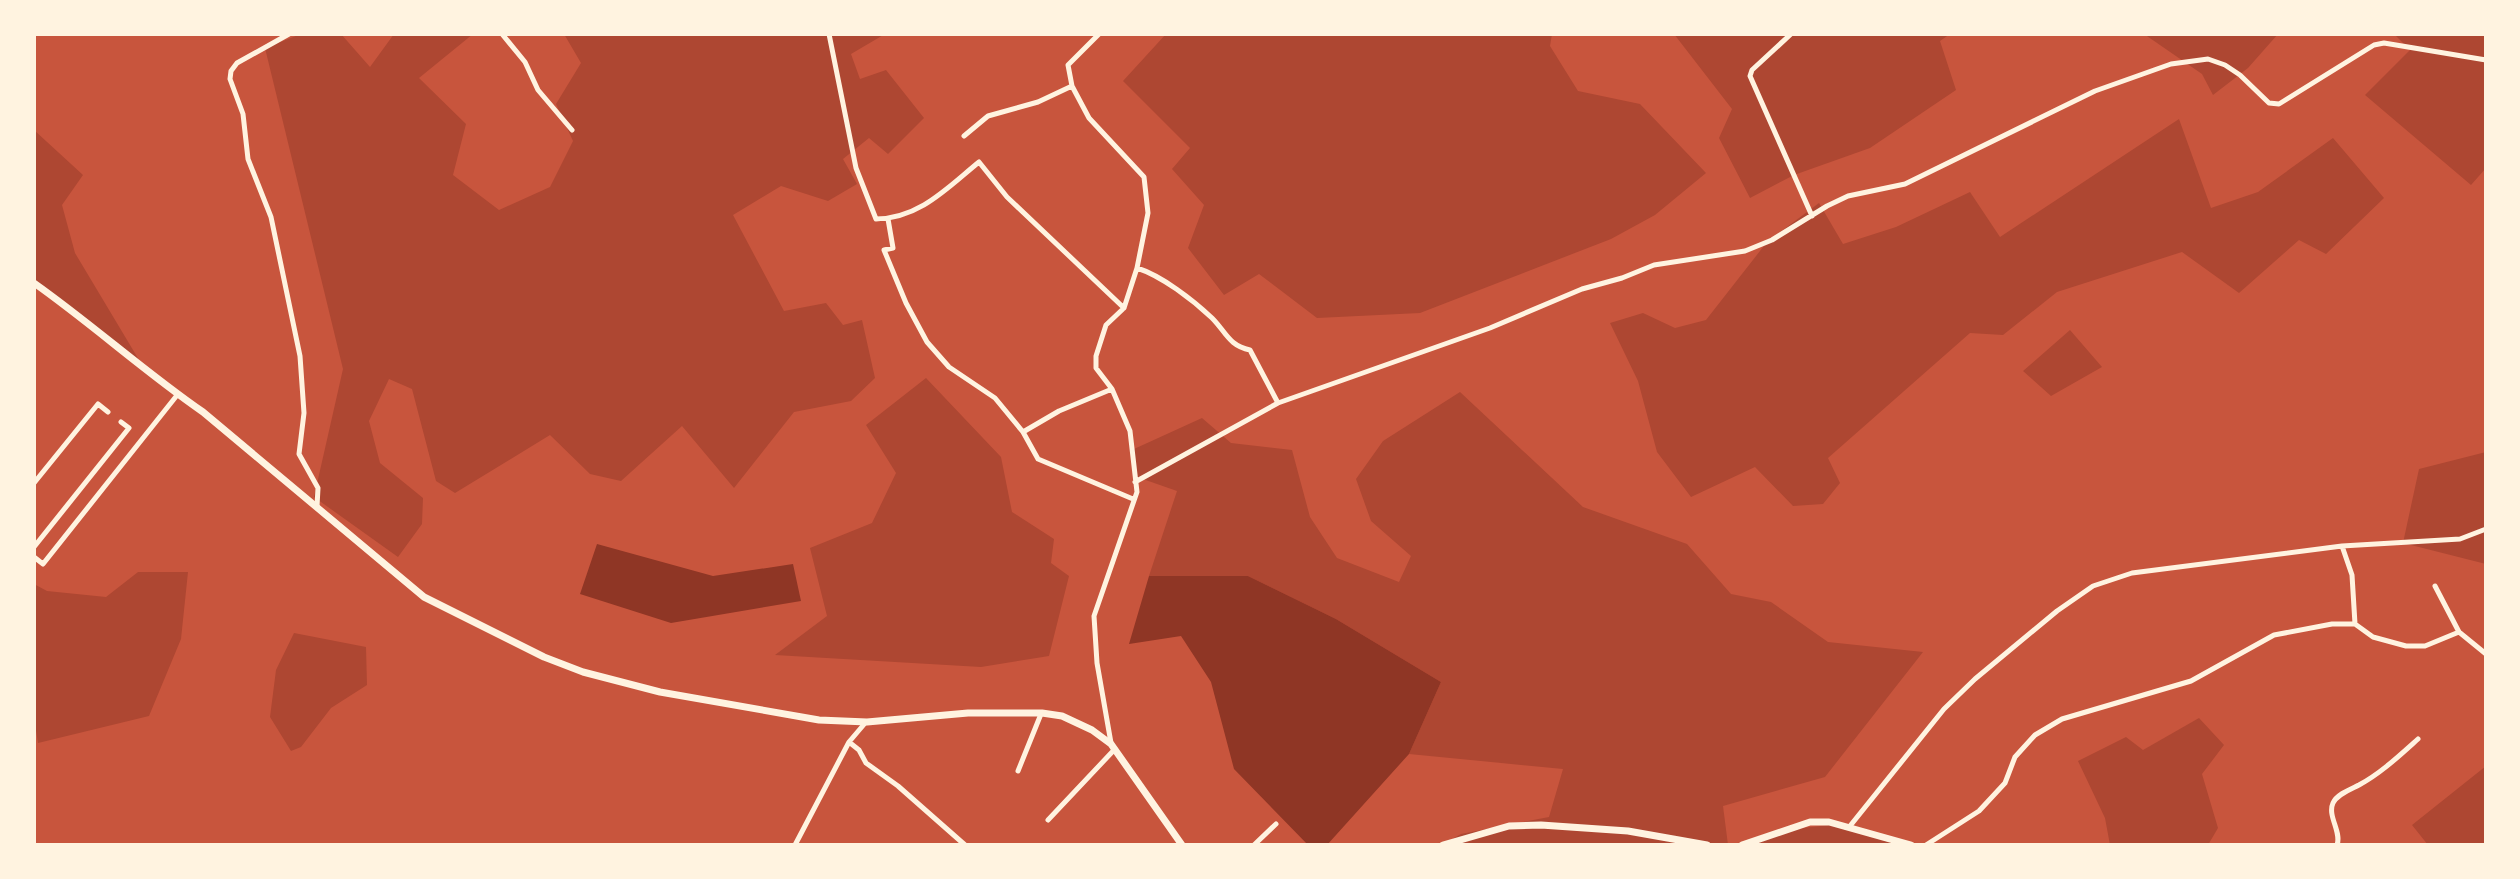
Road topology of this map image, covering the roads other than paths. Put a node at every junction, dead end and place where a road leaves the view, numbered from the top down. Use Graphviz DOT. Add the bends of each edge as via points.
graph roads {
  1 [pos="289,34"];
  2 [pos="502,34"];
  3 [pos="829,34"];
  4 [pos="1099,34"];
  5 [pos="1791,34"];
  6 [pos="2486,60"];
  7 [pos="1072,86"];
  8 [pos="572,130"];
  9 [pos="964,136"];
  10 [pos="1812,216"];
  11 [pos="888,219"];
  12 [pos="1137,268"];
  13 [pos="34,283"];
  14 [pos="1124,308"];
  15 [pos="1112,389"];
  16 [pos="178,394"];
  17 [pos="1278,403"];
  18 [pos="108,412"];
  19 [pos="121,422"];
  20 [pos="1023,432"];
  21 [pos="1135,482"];
  22 [pos="34,483"];
  23 [pos="1133,499"];
  24 [pos="317,506"];
  25 [pos="2486,529"];
  26 [pos="2342,546"];
  27 [pos="34,547"];
  28 [pos="34,557"];
  29 [pos="2435,586"];
  30 [pos="2355,624"];
  31 [pos="2459,632"];
  32 [pos="2486,654"];
  33 [pos="1042,713"];
  34 [pos="867,722"];
  35 [pos="2418,739"];
  36 [pos="849,742"];
  37 [pos="1113,747"];
  38 [pos="1018,771"];
  39 [pos="1048,820"];
  40 [pos="1276,824"];
  41 [pos="1850,826"];
  42 [pos="795,845"];
  43 [pos="965,845"];
  44 [pos="1182,845"];
  45 [pos="1254,845"];
  46 [pos="1443,845"];
  47 [pos="1707,845"];
  48 [pos="1742,845"];
  49 [pos="1911,845"];
  50 [pos="1926,845"];
  51 [pos="2337,845"];
  1 -- 24 [label="street" via="237,63 230,79 243,114 248,159 271,217 300,356 304,413 299,454 318,488"];
  2 -- 8 [label="street"];
  3 -- 11 [label="street" via="856,168 876,219"];
  4 -- 7 [label="street" via="1068,65"];
  5 -- 10 [label="street" via="1750,76"];
  6 -- 10 [label="street" via="2374,45 2279,104 2269,103 2225,65 2208,59 2171,64 2095,91 1905,184 1848,196"];
  7 -- 9 [label="street" via="988,116"];
  7 -- 12 [label="street" via="1089,118 1144,177 1148,213"];
  10 -- 17 [label="street" via="1745,251 1654,265"];
  11 -- 14 [label="street" via="923,208 979,162 1007,197"];
  11 -- 20 [label="street" via="893,248 884,250 927,342 949,367 995,398"];
  12 -- 14 [label="street"];
  12 -- 17 [label="street" via="1153,273 1212,318 1238,348 1250,350"];
  13 -- 16 [label="main road"];
  14 -- 15 [label="street" via="1106,325 1096,356 1096,368"];
  15 -- 20 [label="street"];
  15 -- 21 [label="street" via="1130,431"];
  16 -- 24 [label="main road"];
  16 -- 28 [label="street" via="43,564"];
  17 -- 21 [label="street"];
  18 -- 22 [label="street" via="98,404"];
  19 -- 27 [label="street" via="129,428"];
  20 -- 23 [label="street" via="1038,459"];
  21 -- 23 [label="street"];
  23 -- 37 [label="street" via="1094,616"];
  24 -- 34 [label="main road" via="424,597 544,657 660,692 819,720"];
  25 -- 26 [label="street" via="2460,539"];
  26 -- 30 [label="street" via="2352,575"];
  26 -- 41 [label="street" via="2132,573 2084,591 1944,709"];
  29 -- 31 [label="street"];
  30 -- 31 [label="street" via="2373,637 2406,646 2425,646"];
  30 -- 50 [label="street" via="2274,635 2191,681 2062,719 2035,735 2015,757 2005,783 1979,811"];
  31 -- 32 [label="street"];
  33 -- 34 [label="main road"];
  33 -- 37 [label="main road" via="1092,730"];
  33 -- 38 [label="street"];
  34 -- 36 [label="street"];
  35 -- 51 [label="street" via="2377,775 2333,803"];
  36 -- 42 [label="street"];
  36 -- 43 [label="street" via="866,763"];
  37 -- 39 [label="street"];
  37 -- 44 [label="main road"];
  40 -- 45 [label="street"];
  41 -- 48 [label="main road" via="1810,822"];
  41 -- 49 [label="main road"];
  46 -- 47 [label="main road" via="1509,826 1541,825 1628,831"];
}
